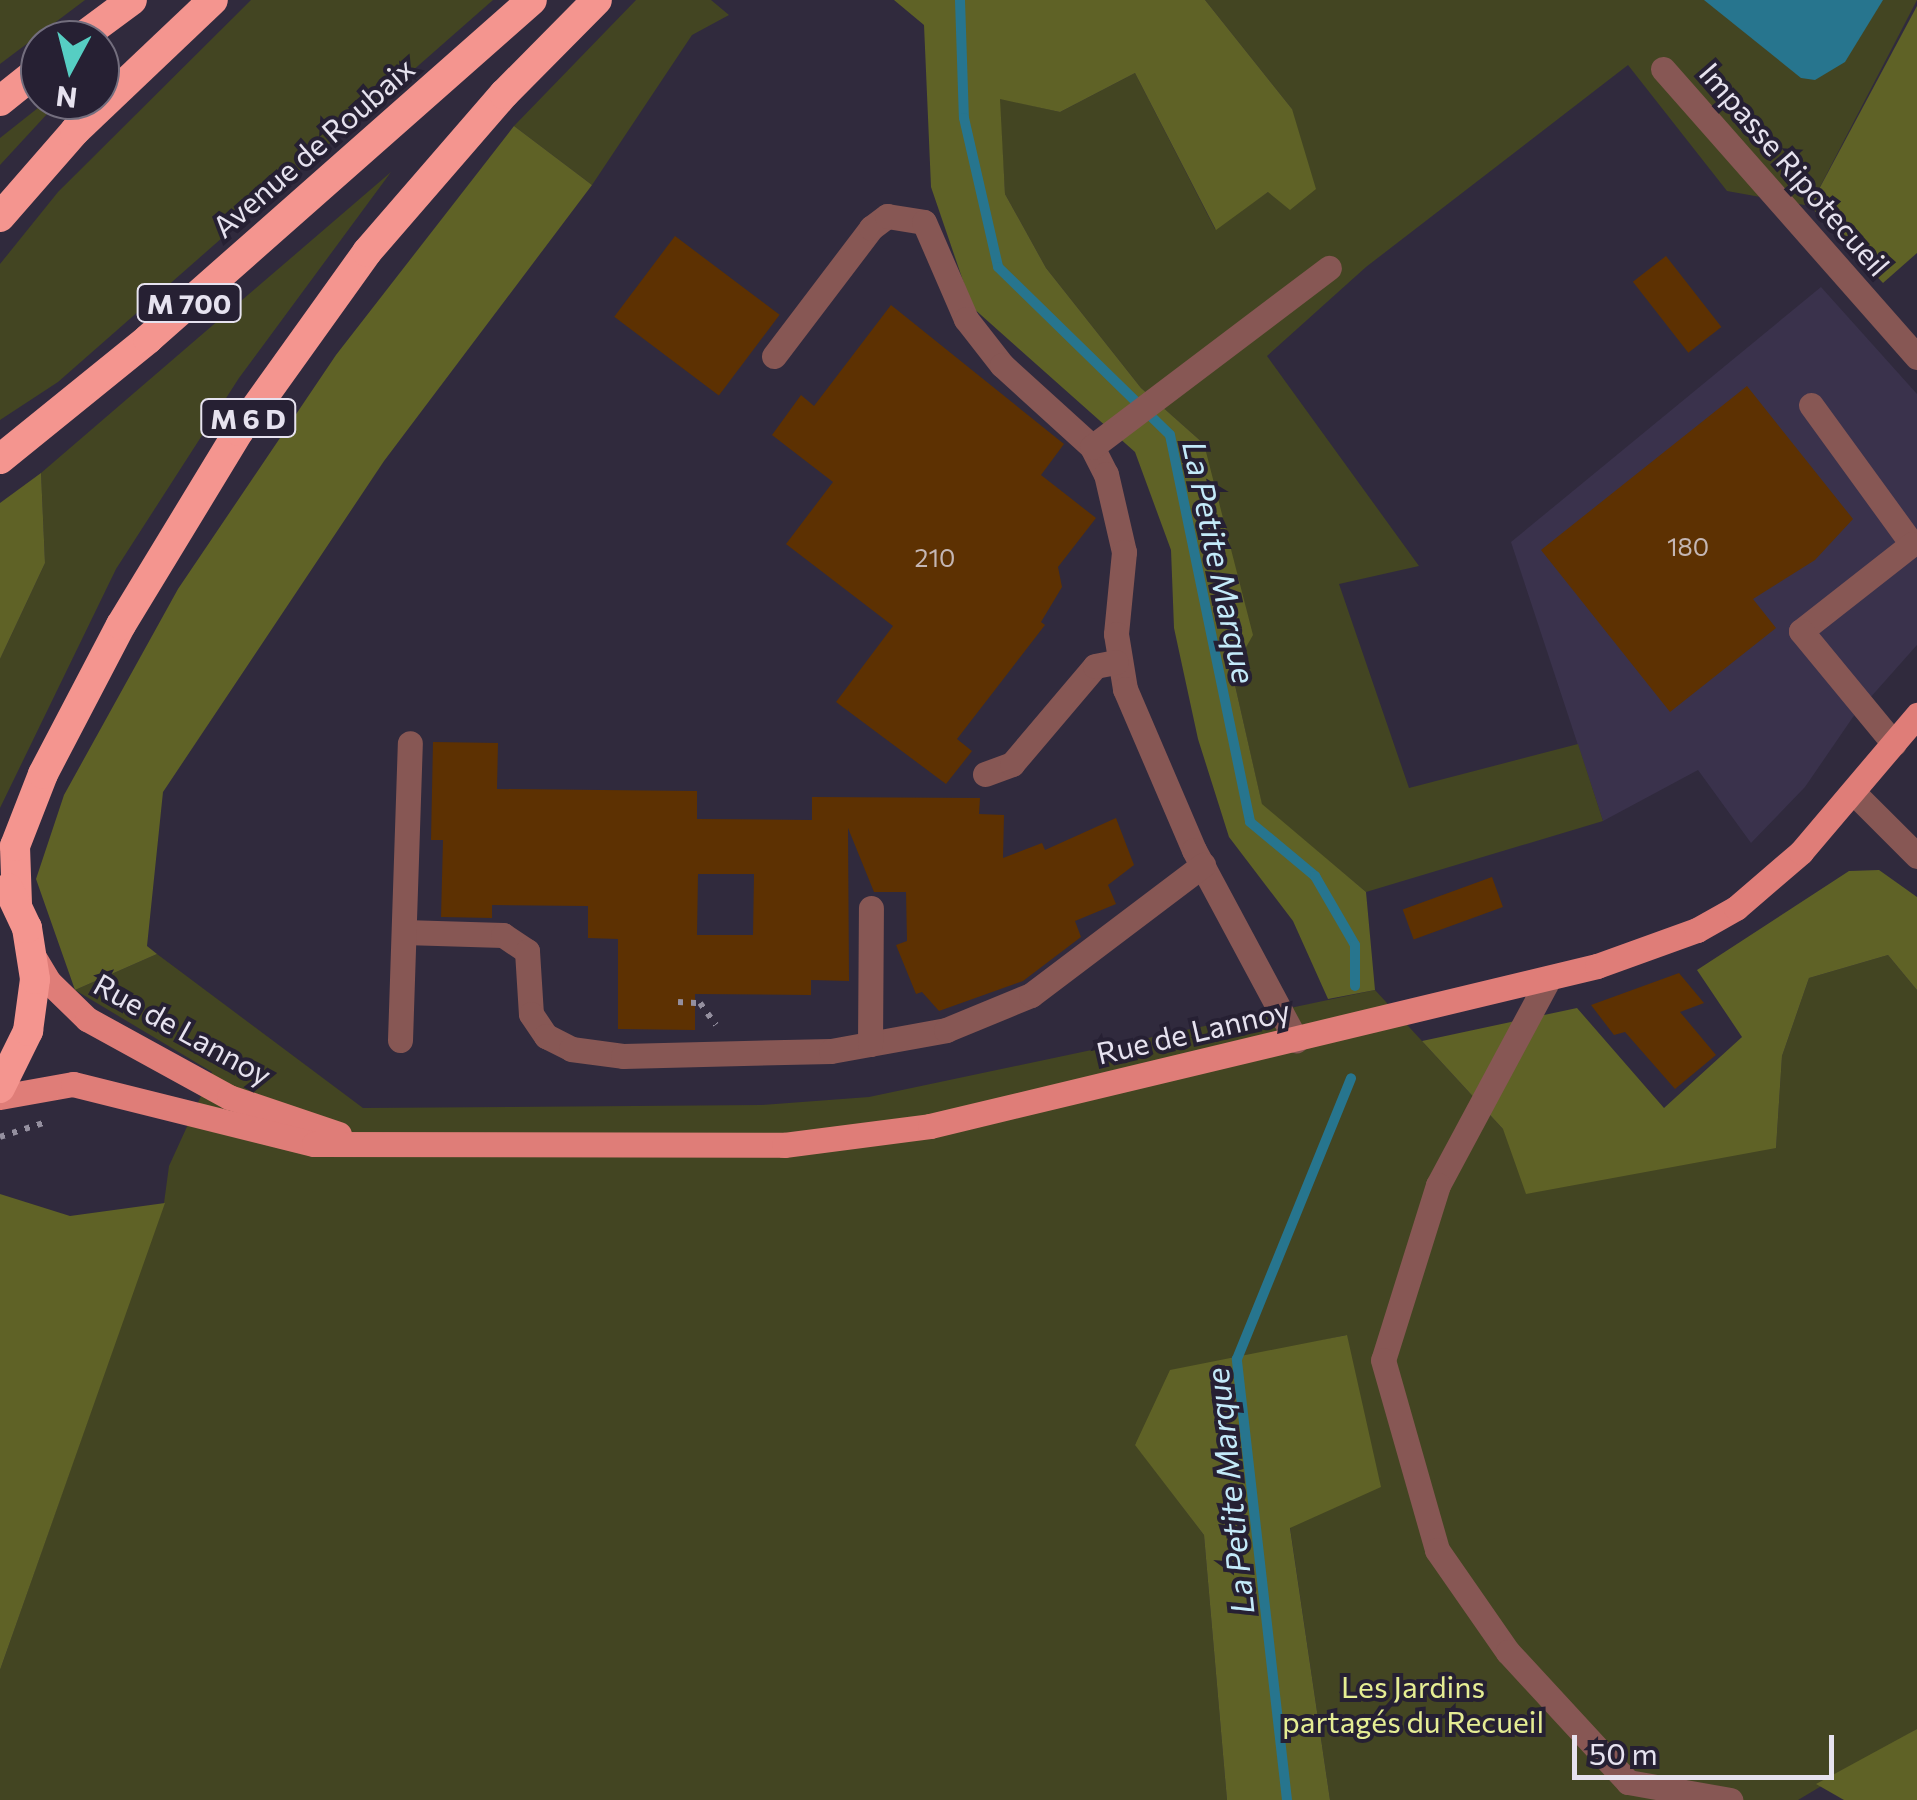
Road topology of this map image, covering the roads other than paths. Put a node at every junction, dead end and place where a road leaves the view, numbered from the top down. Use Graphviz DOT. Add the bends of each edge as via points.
graph roads {
  1 [pos="132,0"];
  2 [pos="213,0"];
  3 [pos="532,0"];
  4 [pos="597,0"];
  5 [pos="105,20"];
  6 [pos="1663,70"];
  7 [pos="20,84"];
  8 [pos="0,100"];
  9 [pos="0,217"];
  10 [pos="1329,268"];
  11 [pos="774,356"];
  12 [pos="1917,357"];
  13 [pos="1811,406"];
  14 [pos="1092,447"];
  15 [pos="0,459"];
  16 [pos="1116,662"];
  17 [pos="1917,714"];
  18 [pos="410,743"];
  19 [pos="1894,744"];
  20 [pos="986,774"];
  21 [pos="1854,794"];
  22 [pos="1917,856"];
  23 [pos="1203,865"];
  24 [pos="0,876"];
  25 [pos="17,904"];
  26 [pos="871,908"];
  27 [pos="404,932"];
  28 [pos="32,954"];
  29 [pos="1549,978"];
  30 [pos="400,1040"];
  31 [pos="1296,1040"];
  32 [pos="870,1044"];
  33 [pos="0,1088"];
  34 [pos="0,1096"];
  35 [pos="384,1142"];
  36 [pos="1730,1800"];
  1 -- 5 [label="highway"];
  2 -- 9 [label="highway" via="75,131"];
  3 -- 15 [label="highway, Avenue de Roubaix / M 700" via="148,339"];
  4 -- 25 [label="highway, M 6 D" via="504,94 378,239 239,431 129,611 43,774 15,846"];
  6 -- 12 [label="street, Impasse Ripotecueil"];
  7 -- 8 [label="highway"];
  10 -- 14 [label="street"];
  11 -- 14 [label="street" via="871,228 887,216 906,215 924,222 936,238 966,319 1002,365"];
  13 -- 19 [label="street" via="1912,544 1802,631"];
  14 -- 16 [label="street" via="1111,489 1124,552"];
  16 -- 20 [label="street" via="1095,666 1012,764"];
  16 -- 23 [label="street"];
  17 -- 19 [label="main road, Rue de Lannoy"];
  18 -- 27 [label="street"];
  19 -- 21 [label="main road, Rue de Lannoy"];
  21 -- 22 [label="street"];
  21 -- 29 [label="main road, Rue de Lannoy" via="1802,852 1736,908 1652,948"];
  23 -- 31 [label="street"];
  23 -- 32 [label="street" via="1031,995 946,1030"];
  24 -- 25 [label="highway"];
  25 -- 28 [label="highway"];
  26 -- 32 [label="street"];
  27 -- 30 [label="street"];
  27 -- 32 [label="street" via="503,935 527,951 531,1014 546,1036 571,1050 641,1056"];
  28 -- 33 [label="highway" via="28,1031"];
  28 -- 35 [label="main road, Rue de Lannoy" via="49,982 87,1019 170,1066 260,1110"];
  29 -- 31 [label="main road, Rue de Lannoy"];
  29 -- 36 [label="street" via="1438,1185 1382,1360 1436,1550 1508,1652 1628,1782"];
  31 -- 35 [label="main road, Rue de Lannoy" via="844,1141"];
  34 -- 35 [label="main road, Rue de Lannoy" via="73,1084 272,1138"];
}
